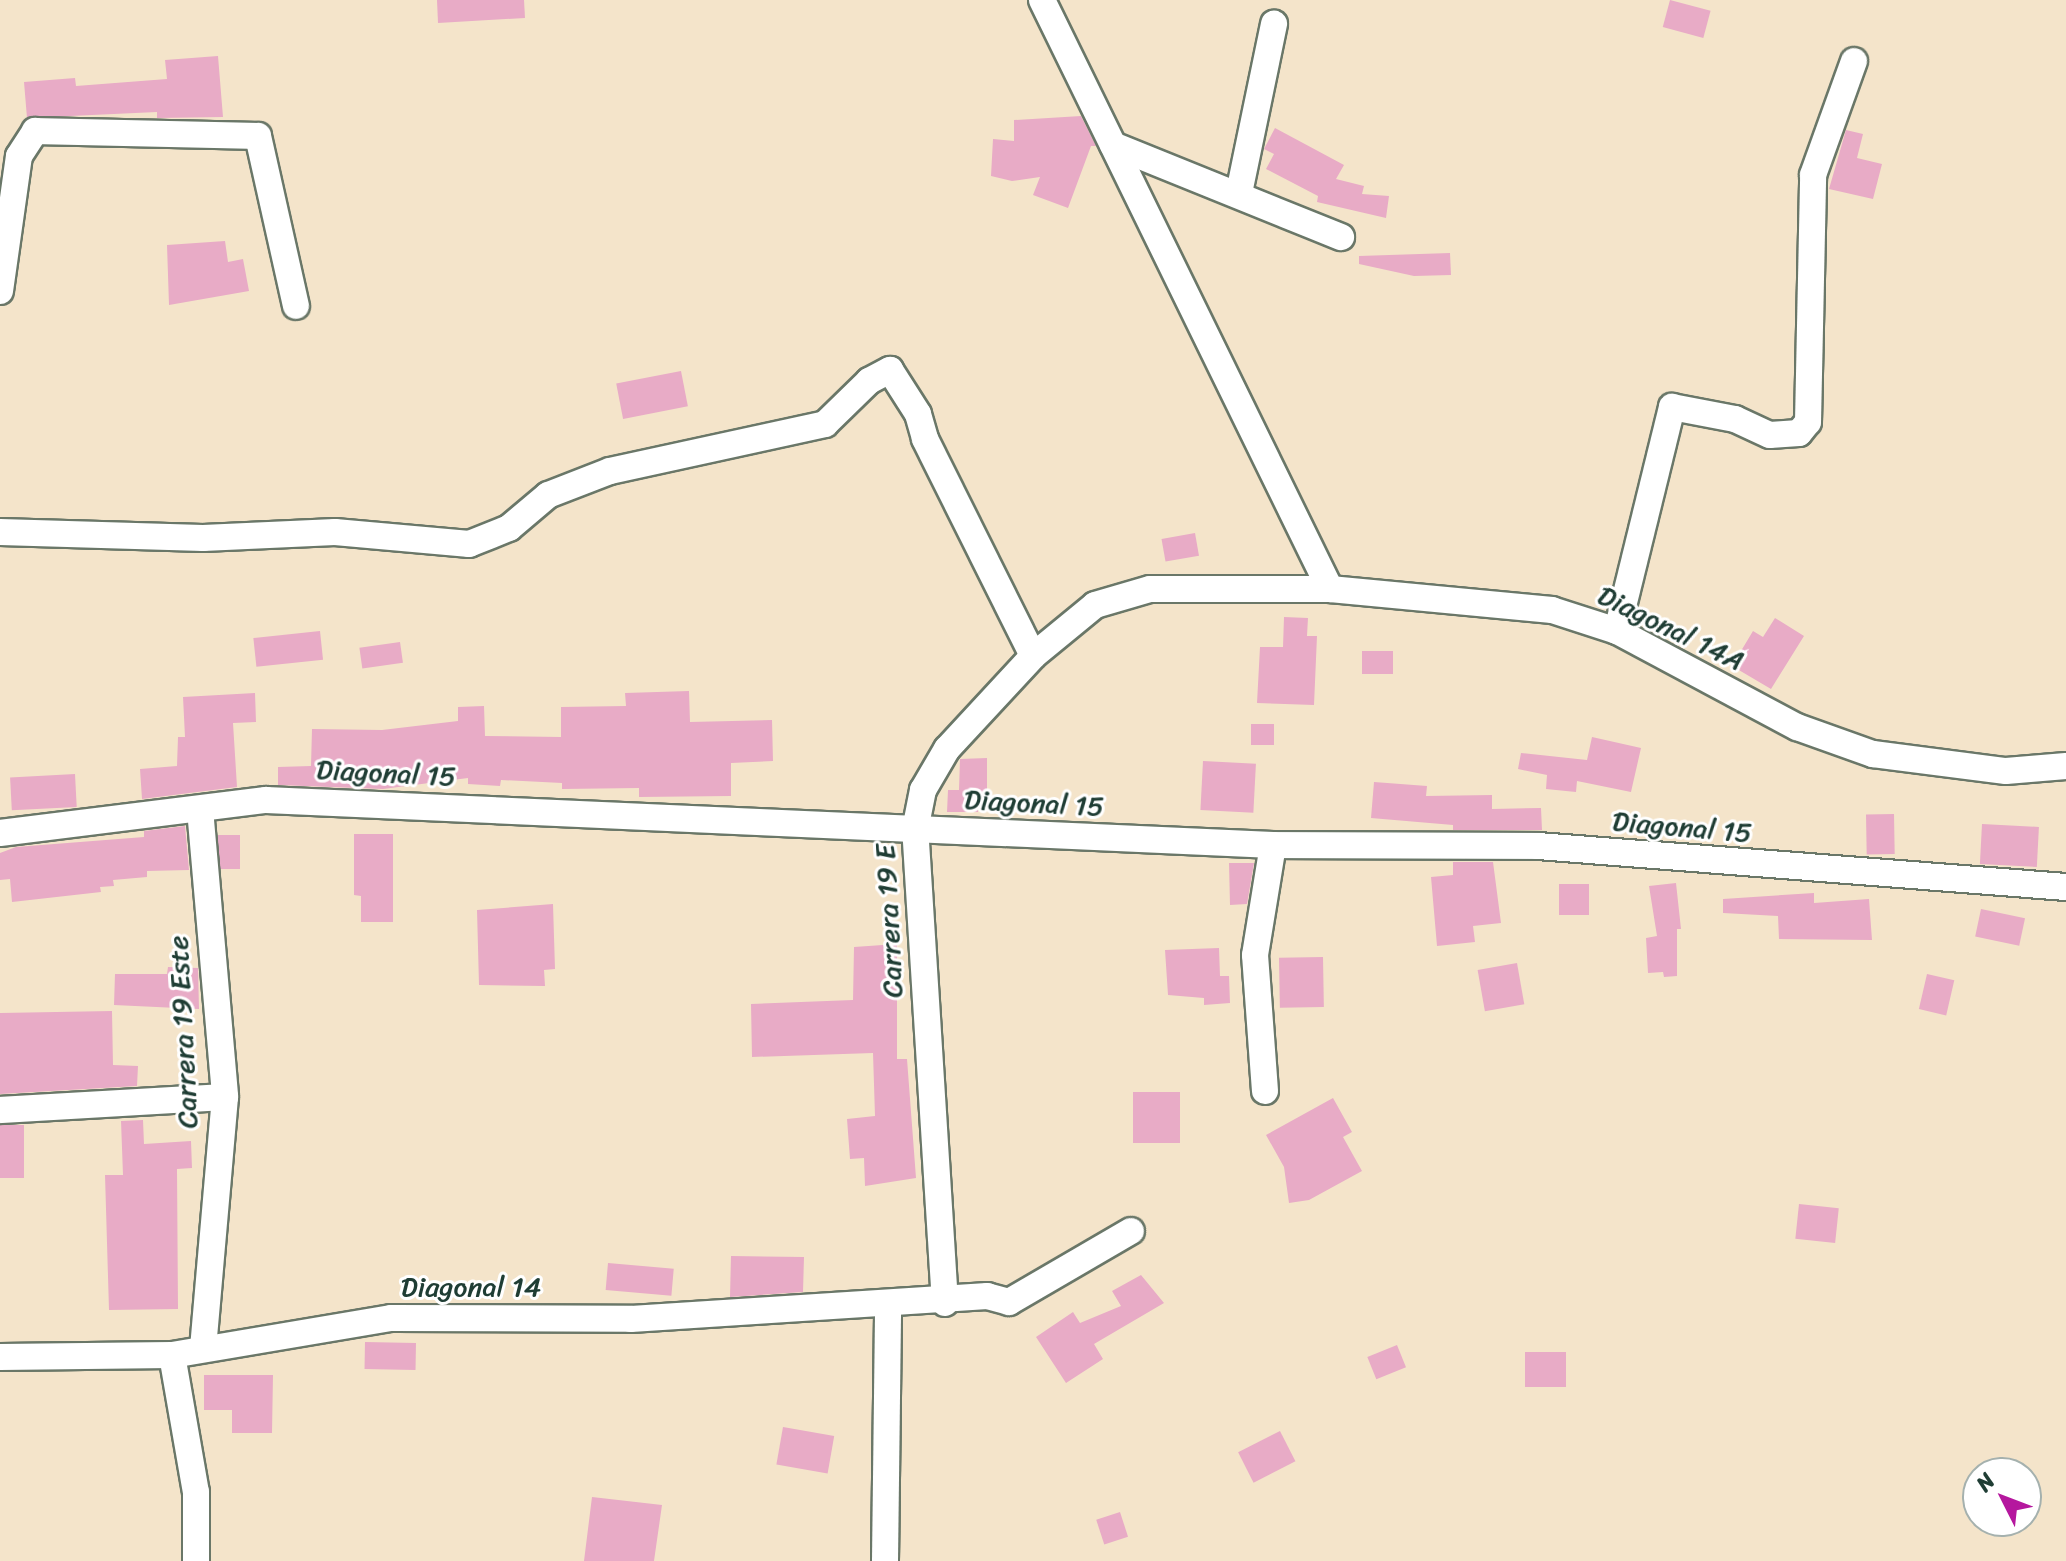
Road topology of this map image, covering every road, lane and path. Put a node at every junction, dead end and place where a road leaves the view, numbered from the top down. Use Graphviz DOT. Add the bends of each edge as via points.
graph roads {
  1 [pos="1042,0"];
  2 [pos="1274,24"];
  3 [pos="1854,61"];
  4 [pos="1113,145"];
  5 [pos="1239,193"];
  6 [pos="1341,237"];
  7 [pos="0,291"];
  8 [pos="296,306"];
  9 [pos="0,532"];
  10 [pos="1330,589"];
  11 [pos="1095,605"];
  12 [pos="1617,631"];
  13 [pos="1033,656"];
  14 [pos="2066,766"];
  15 [pos="200,809"];
  16 [pos="915,830"];
  17 [pos="0,833"];
  18 [pos="1273,845"];
  19 [pos="2066,887"];
  20 [pos="1265,1091"];
  21 [pos="225,1097"];
  22 [pos="0,1110"];
  23 [pos="1131,1231"];
  24 [pos="945,1303"];
  25 [pos="888,1304"];
  26 [pos="203,1348"];
  27 [pos="172,1355"];
  28 [pos="0,1357"];
  29 [pos="196,1561"];
  30 [pos="885,1561"];
  1 -- 4 [label="street"];
  2 -- 5 [label="street"];
  3 -- 12 [label="street" via="1813,175 1808,422 1799,433 1770,435 1735,419 1672,407"];
  4 -- 5 [label="street"];
  4 -- 10 [label="street"];
  5 -- 6 [label="street"];
  7 -- 8 [label="street" via="19,156 35,131 258,136"];
  9 -- 13 [label="street" via="203,538 335,532 469,544 509,528 548,495 610,471 825,424 869,381 890,370 918,414 925,439"];
  10 -- 11 [label="street, Diagonal 14A" via="1150,589"];
  10 -- 12 [label="street, Diagonal 14A" via="1552,610"];
  11 -- 13 [label="street, Carrera 19 E"];
  12 -- 14 [label="street, Diagonal 14A" via="1797,727 1873,754 2006,771"];
  13 -- 16 [label="street, Carrera 19 E" via="947,749 923,790"];
  15 -- 16 [label="street, Diagonal 15" via="266,800"];
  15 -- 17 [label="street, Diagonal 15"];
  15 -- 21 [label="street, Carrera 19 Este"];
  16 -- 18 [label="street, Diagonal 15"];
  16 -- 24 [label="street, Carrera 19 E"];
  18 -- 19 [label="street, Diagonal 15" via="1538,846"];
  18 -- 20 [label="street" via="1255,955"];
  21 -- 22 [label="street"];
  21 -- 26 [label="street, Carrera 19 Este"];
  23 -- 24 [label="street, Diagonal 14" via="1009,1302 987,1296"];
  24 -- 25 [label="street, Diagonal 14"];
  25 -- 26 [label="street, Diagonal 14" via="631,1319 391,1318"];
  25 -- 30 [label="street"];
  26 -- 27 [label="street, Diagonal 14"];
  27 -- 28 [label="street, Diagonal 14"];
  27 -- 29 [label="street" via="196,1492"];
}
